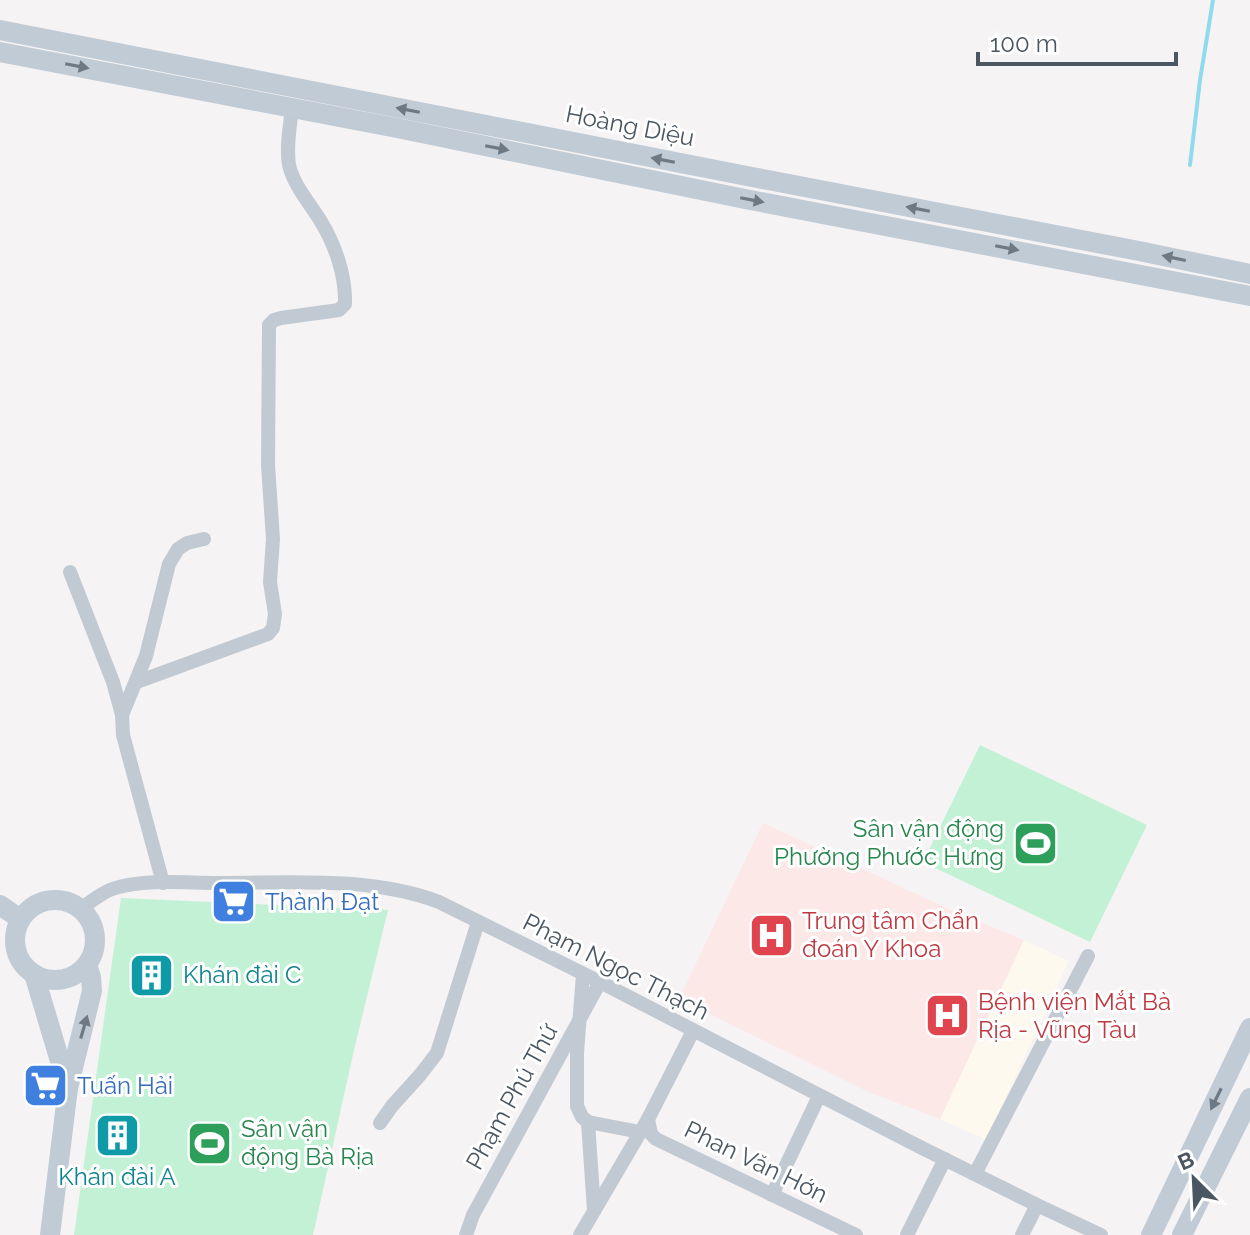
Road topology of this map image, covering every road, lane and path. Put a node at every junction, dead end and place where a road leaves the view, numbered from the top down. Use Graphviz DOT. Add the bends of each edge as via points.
graph roads {
  1 [pos="0,30"];
  2 [pos="0,52"];
  3 [pos="258,80"];
  4 [pos="252,101"];
  5 [pos="292,108"];
  6 [pos="867,198"];
  7 [pos="863,221"];
  8 [pos="1250,274"];
  9 [pos="1250,296"];
  10 [pos="204,539"];
  11 [pos="70,572"];
  12 [pos="137,682"];
  13 [pos="122,715"];
  14 [pos="163,883"];
  15 [pos="0,905"];
  16 [pos="82,908"];
  17 [pos="20,919"];
  18 [pos="478,922"];
  19 [pos="1088,956"];
  20 [pos="87,965"];
  21 [pos="34,974"];
  22 [pos="583,974"];
  23 [pos="600,982"];
  24 [pos="580,1018"];
  25 [pos="1250,1028"];
  26 [pos="693,1031"];
  27 [pos="68,1088"];
  28 [pos="819,1096"];
  29 [pos="1250,1098"];
  30 [pos="588,1122"];
  31 [pos="380,1123"];
  32 [pos="644,1126"];
  33 [pos="945,1159"];
  34 [pos="975,1174"];
  35 [pos="772,1195"];
  36 [pos="1037,1205"];
  37 [pos="594,1210"];
  38 [pos="50,1235"];
  39 [pos="466,1235"];
  40 [pos="580,1235"];
  41 [pos="856,1235"];
  42 [pos="907,1235"];
  43 [pos="1022,1235"];
  44 [pos="1101,1235"];
  45 [pos="1151,1235"];
  46 [pos="1182,1235"];
  1 -- 3 [label="main road, Hoàng Diệu"];
  2 -- 4 [label="main road, Hoàng Diệu, one-way"];
  3 -- 4 [label="main road"];
  6 -- 3 [label="main road, Hoàng Diệu, one-way"];
  4 -- 5 [label="main road, Hoàng Diệu"];
  5 -- 7 [label="main road, Hoàng Diệu, one-way"];
  5 -- 12 [label="street" via="290,166 334,246 346,293 339,310 281,318 269,325 273,628"];
  6 -- 7 [label="main road"];
  8 -- 6 [label="main road, Hoàng Diệu, one-way"];
  7 -- 9 [label="main road, Hoàng Diệu, one-way"];
  10 -- 12 [label="street" via="178,549 169,564"];
  11 -- 13 [label="street"];
  12 -- 13 [label="street"];
  13 -- 14 [label="street" via="125,746"];
  14 -- 16 [label="street, Phạm Ngọc Thạch" via="114,888"];
  14 -- 18 [label="street, Phạm Ngọc Thạch" via="391,889 439,902"];
  15 -- 17 [label="main road"];
  16 -- 17 [label="main road" via="66,900 41,901"];
  16 -- 20 [label="main road" via="96,938"];
  17 -- 21 [label="main road" via="15,944"];
  18 -- 22 [label="street, Phạm Ngọc Thạch"];
  18 -- 31 [label="street" via="437,1053"];
  19 -- 34 [label="street"];
  20 -- 21 [label="main road" via="67,979"];
  27 -- 20 [label="main road, one-way" via="92,991"];
  21 -- 27 [label="main road"];
  22 -- 23 [label="street, Phạm Ngọc Thạch"];
  22 -- 24 [label="street"];
  23 -- 24 [label="street, Phạm Phú Thứ"];
  23 -- 26 [label="street, Phạm Ngọc Thạch"];
  24 -- 30 [label="street" via="577,1106"];
  24 -- 39 [label="street, Phạm Phú Thứ"];
  25 -- 45 [label="main road, one-way"];
  26 -- 28 [label="street, Phạm Ngọc Thạch"];
  26 -- 32 [label="street"];
  27 -- 38 [label="main road"];
  28 -- 33 [label="street, Phạm Ngọc Thạch"];
  28 -- 35 [label="street"];
  29 -- 46 [label="main road"];
  30 -- 32 [label="street"];
  30 -- 37 [label="street"];
  32 -- 35 [label="street, Phan Văn Hớn" via="656,1139"];
  32 -- 37 [label="street"];
  33 -- 34 [label="street, Phạm Ngọc Thạch"];
  33 -- 42 [label="street"];
  34 -- 36 [label="street, Phạm Ngọc Thạch"];
  35 -- 41 [label="street, Phan Văn Hớn"];
  36 -- 43 [label="street"];
  36 -- 44 [label="street, Phạm Ngọc Thạch"];
  37 -- 40 [label="street"];
}
